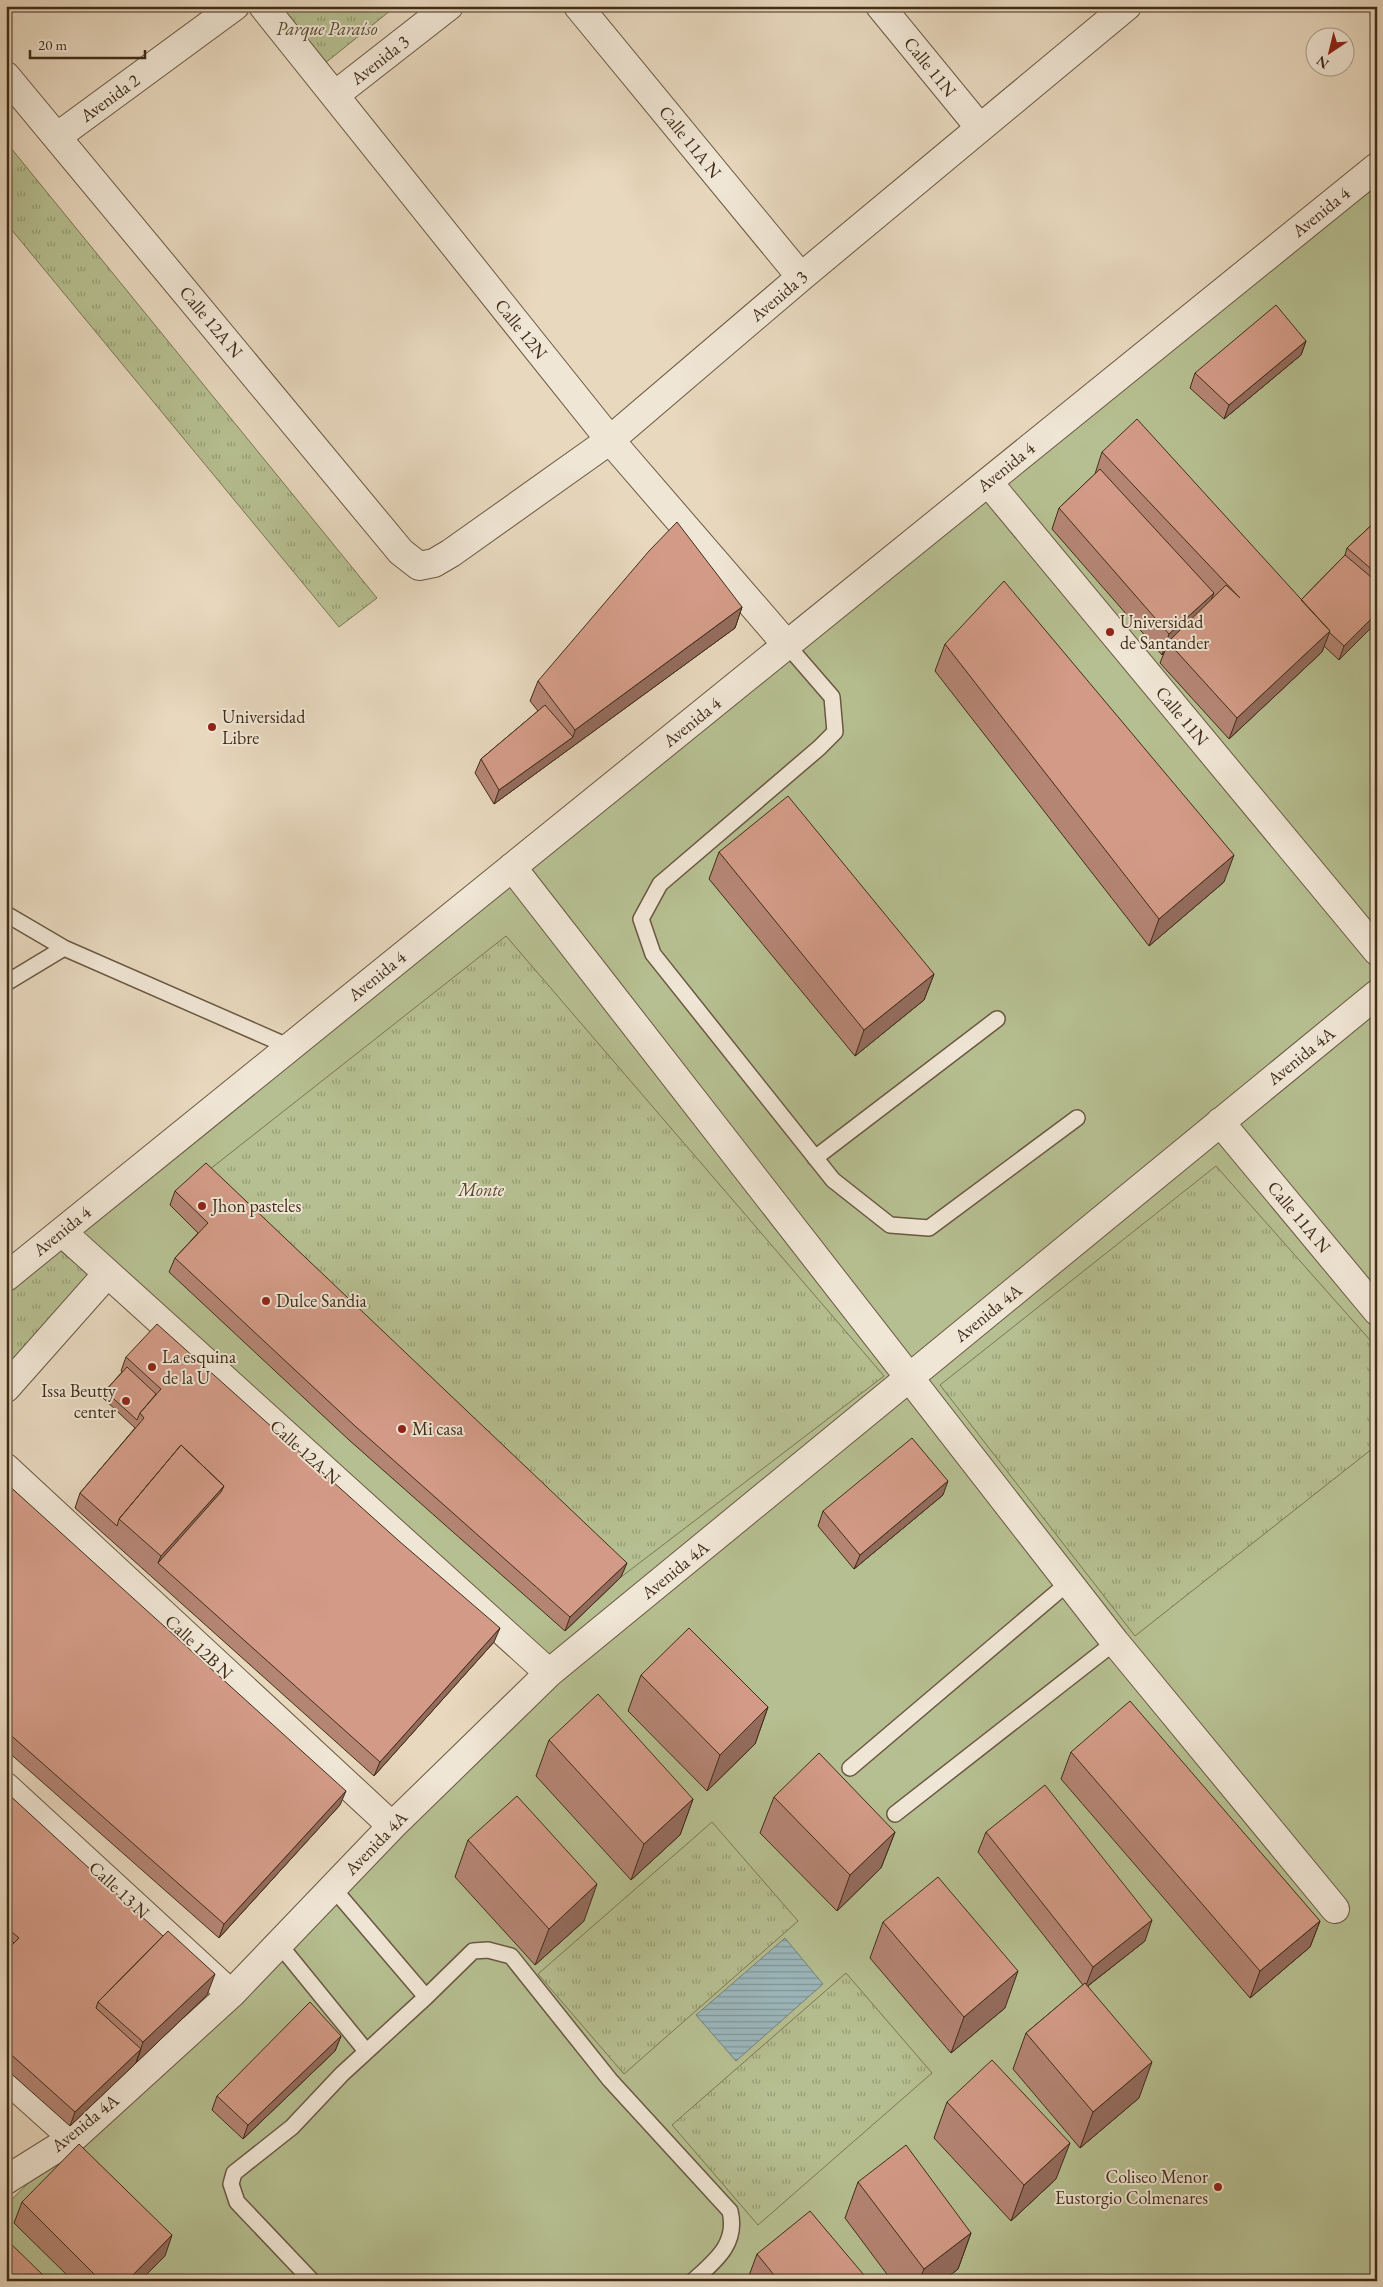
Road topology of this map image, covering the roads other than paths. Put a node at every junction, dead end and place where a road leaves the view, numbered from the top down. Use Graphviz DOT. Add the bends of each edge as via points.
graph roads {
  1 [pos="235,6"];
  2 [pos="263,6"];
  3 [pos="449,6"];
  4 [pos="578,6"];
  5 [pos="880,6"];
  6 [pos="1127,6"];
  7 [pos="6,76"];
  8 [pos="335,95"];
  9 [pos="980,128"];
  10 [pos="58,136"];
  11 [pos="1377,166"];
  12 [pos="801,277"];
  13 [pos="610,440"];
  14 [pos="988,482"];
  15 [pos="419,566"];
  16 [pos="787,645"];
  17 [pos="512,867"];
  18 [pos="6,914"];
  19 [pos="64,948"];
  20 [pos="1377,950"];
  21 [pos="6,983"];
  22 [pos="1377,994"];
  23 [pos="996,1019"];
  24 [pos="290,1046"];
  25 [pos="1077,1118"];
  26 [pos="1220,1122"];
  27 [pos="815,1158"];
  28 [pos="62,1232"];
  29 [pos="107,1274"];
  30 [pos="6,1276"];
  31 [pos="1377,1311"];
  32 [pos="909,1377"];
  33 [pos="6,1388"];
  34 [pos="6,1468"];
  35 [pos="1068,1583"];
  36 [pos="1115,1642"];
  37 [pos="549,1673"];
  38 [pos="850,1768"];
  39 [pos="6,1787"];
  40 [pos="895,1814"];
  41 [pos="392,1826"];
  42 [pos="333,1888"];
  43 [pos="1336,1909"];
  44 [pos="279,1944"];
  45 [pos="231,1994"];
  46 [pos="426,1997"];
  47 [pos="366,2051"];
  48 [pos="6,2078"];
  49 [pos="74,2138"];
  50 [pos="6,2180"];
  51 [pos="312,2281"];
  52 [pos="693,2281"];
  1 -- 10 [label="street, Avenida 2"];
  2 -- 8 [label="street, Calle 12N"];
  3 -- 8 [label="street, Avenida 3"];
  4 -- 12 [label="street, Calle 11A N"];
  5 -- 9 [label="street, Calle 11N"];
  6 -- 9 [label="street, Avenida 3"];
  7 -- 10 [label="street, Calle 12A N"];
  8 -- 13 [label="street, Calle 12N"];
  9 -- 12 [label="street, Avenida 3"];
  10 -- 15 [label="street, Calle 12A N" via="401,552"];
  11 -- 14 [label="street, Avenida 4"];
  12 -- 13 [label="street, Avenida 3"];
  13 -- 15 [label="street, Avenida 3" via="451,553 434,563"];
  13 -- 16 [label="street, Calle 12N"];
  14 -- 16 [label="street, Avenida 4"];
  14 -- 20 [label="street, Calle 11N"];
  16 -- 17 [label="street, Avenida 4"];
  16 -- 27 [label="lane" via="832,697 835,732 660,884 641,919 653,954"];
  17 -- 24 [label="street, Avenida 4"];
  17 -- 32 [label="street"];
  18 -- 19 [label="lane"];
  19 -- 21 [label="lane"];
  19 -- 24 [label="lane"];
  22 -- 26 [label="street, Avenida 4A"];
  23 -- 27 [label="lane"];
  24 -- 28 [label="street, Avenida 4"];
  25 -- 27 [label="lane" via="929,1228 890,1225 834,1180"];
  26 -- 31 [label="street, Calle 11A N"];
  26 -- 32 [label="street, Avenida 4A"];
  28 -- 29 [label="street, Calle 12A N"];
  28 -- 30 [label="street, Avenida 4"];
  29 -- 33 [label="street"];
  29 -- 37 [label="street, Calle 12A N"];
  32 -- 35 [label="street"];
  32 -- 37 [label="street, Avenida 4A"];
  34 -- 41 [label="street, Calle 12B N"];
  35 -- 36 [label="street"];
  35 -- 38 [label="lane"];
  36 -- 40 [label="lane"];
  36 -- 43 [label="street"];
  37 -- 41 [label="street, Avenida 4A"];
  39 -- 45 [label="street, Calle 13 N"];
  41 -- 42 [label="street, Avenida 4A"];
  42 -- 44 [label="street, Avenida 4A"];
  42 -- 46 [label="lane"];
  44 -- 45 [label="street, Avenida 4A"];
  44 -- 47 [label="lane"];
  45 -- 49 [label="street, Avenida 4A"];
  46 -- 47 [label="lane"];
  46 -- 52 [label="lane" via="473,1950 511,1956 610,2080 732,2218 730,2240 723,2252"];
  47 -- 51 [label="lane" via="292,2127 234,2172 231,2184 237,2202"];
  48 -- 49 [label="street"];
  49 -- 50 [label="street, Avenida 4A"];
}
